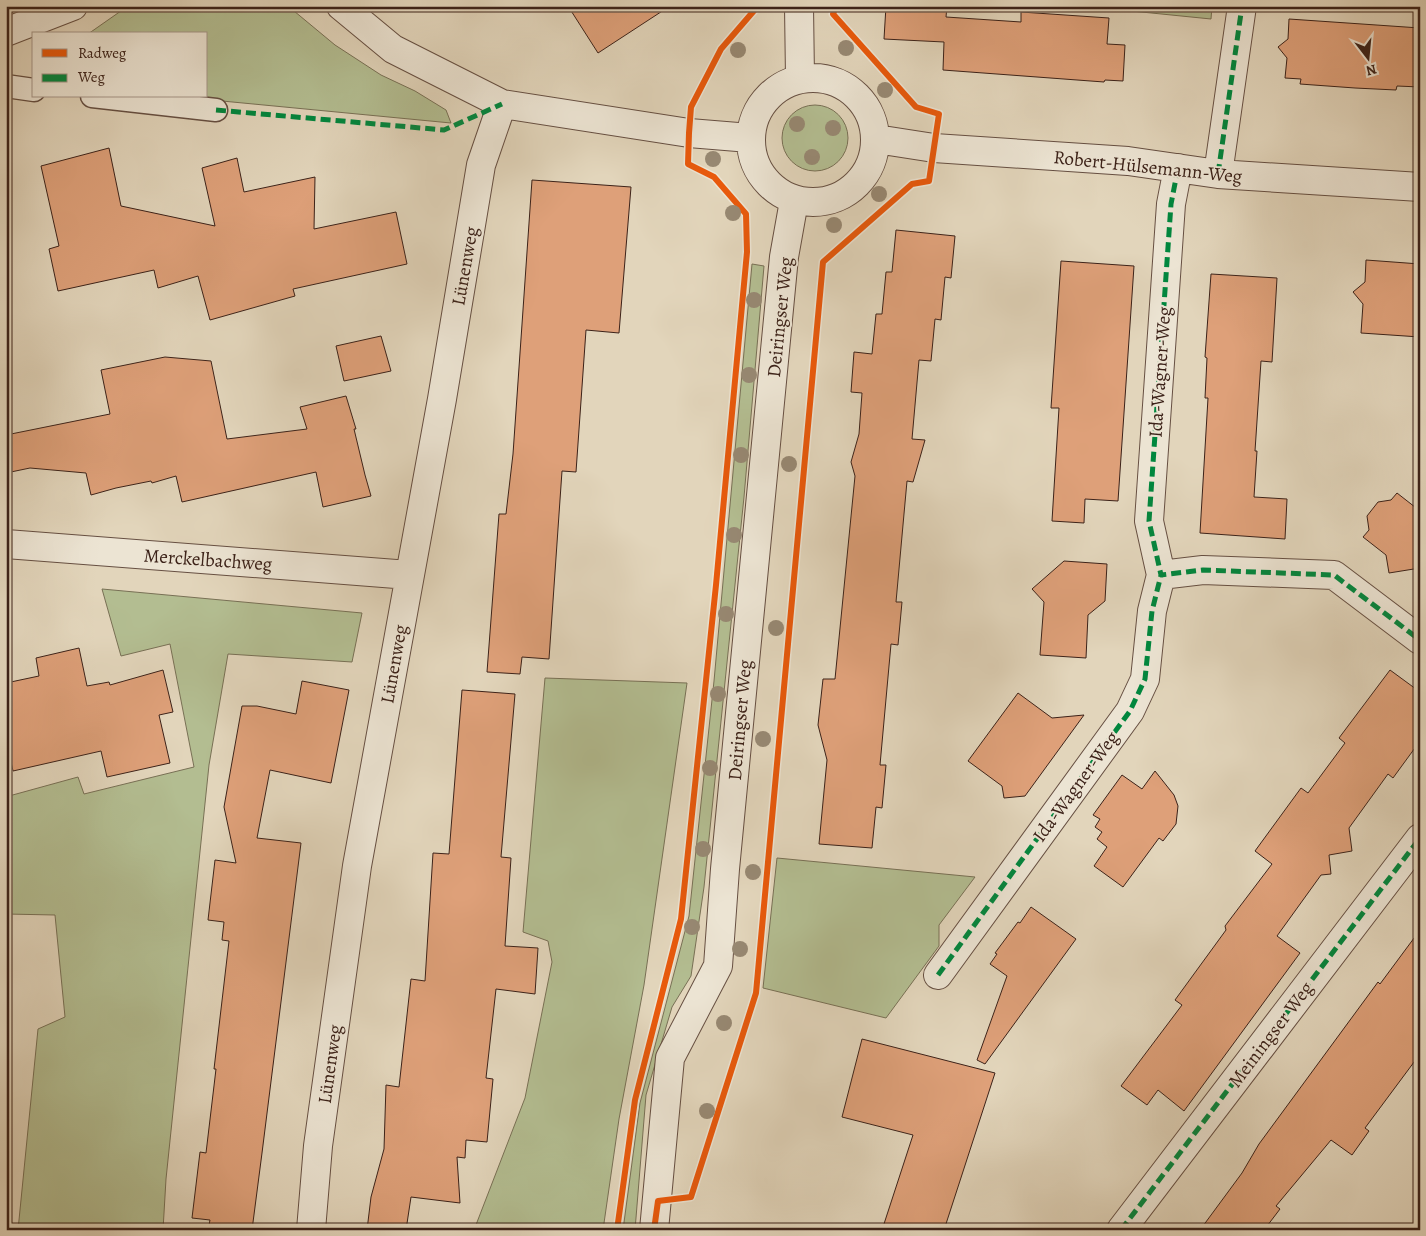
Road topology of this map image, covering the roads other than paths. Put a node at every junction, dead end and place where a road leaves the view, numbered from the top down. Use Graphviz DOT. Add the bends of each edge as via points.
graph roads {
  1 [pos="73,6"];
  2 [pos="342,6"];
  3 [pos="799,6"];
  4 [pos="1242,6"];
  5 [pos="6,32"];
  6 [pos="800,78"];
  7 [pos="6,86"];
  8 [pos="32,90"];
  9 [pos="110,98"];
  10 [pos="502,104"];
  11 [pos="216,110"];
  12 [pos="750,138"];
  13 [pos="876,139"];
  14 [pos="1178,168"];
  15 [pos="1218,174"];
  16 [pos="1420,187"];
  17 [pos="794,201"];
  18 [pos="6,544"];
  19 [pos="409,575"];
  20 [pos="1161,575"];
  21 [pos="1420,640"];
  22 [pos="1420,838"];
  23 [pos="938,975"];
  24 [pos="311,1230"];
  25 [pos="654,1230"];
  26 [pos="1121,1230"];
  1 -- 5 [label="street"];
  2 -- 10 [label="street" via="393,49"];
  3 -- 6 [label="street"];
  4 -- 15 [label="street"];
  6 -- 12 [label="street" via="774,90 757,111"];
  6 -- 13 [label="street" via="828,79 852,91 870,112"];
  7 -- 8 [label="lane"];
  9 -- 11 [label="lane"];
  10 -- 12 [label="street" via="688,133"];
  10 -- 19 [label="street, Lünenweg" via="481,165"];
  12 -- 17 [label="street" via="754,164 770,186"];
  13 -- 14 [label="street, Robert-Hülsemann-Weg" via="934,148 1128,161"];
  13 -- 17 [label="street" via="870,168 851,191 823,203"];
  14 -- 15 [label="street, Robert-Hülsemann-Weg"];
  14 -- 20 [label="street, Ida-Wagner-Weg" via="1171,204 1149,522"];
  15 -- 16 [label="street, Robert-Hülsemann-Weg"];
  17 -- 25 [label="street, Deiringser Weg" via="783,267 718,966 670,1058"];
  18 -- 19 [label="street, Merckelbachweg"];
  19 -- 24 [label="street, Lünenweg" via="357,866 318,1146"];
  20 -- 21 [label="street" via="1203,570 1334,575"];
  20 -- 23 [label="street, Ida-Wagner-Weg" via="1152,610 1145,679 1130,711"];
  22 -- 26 [label="street, Meiningser Weg"];
}
